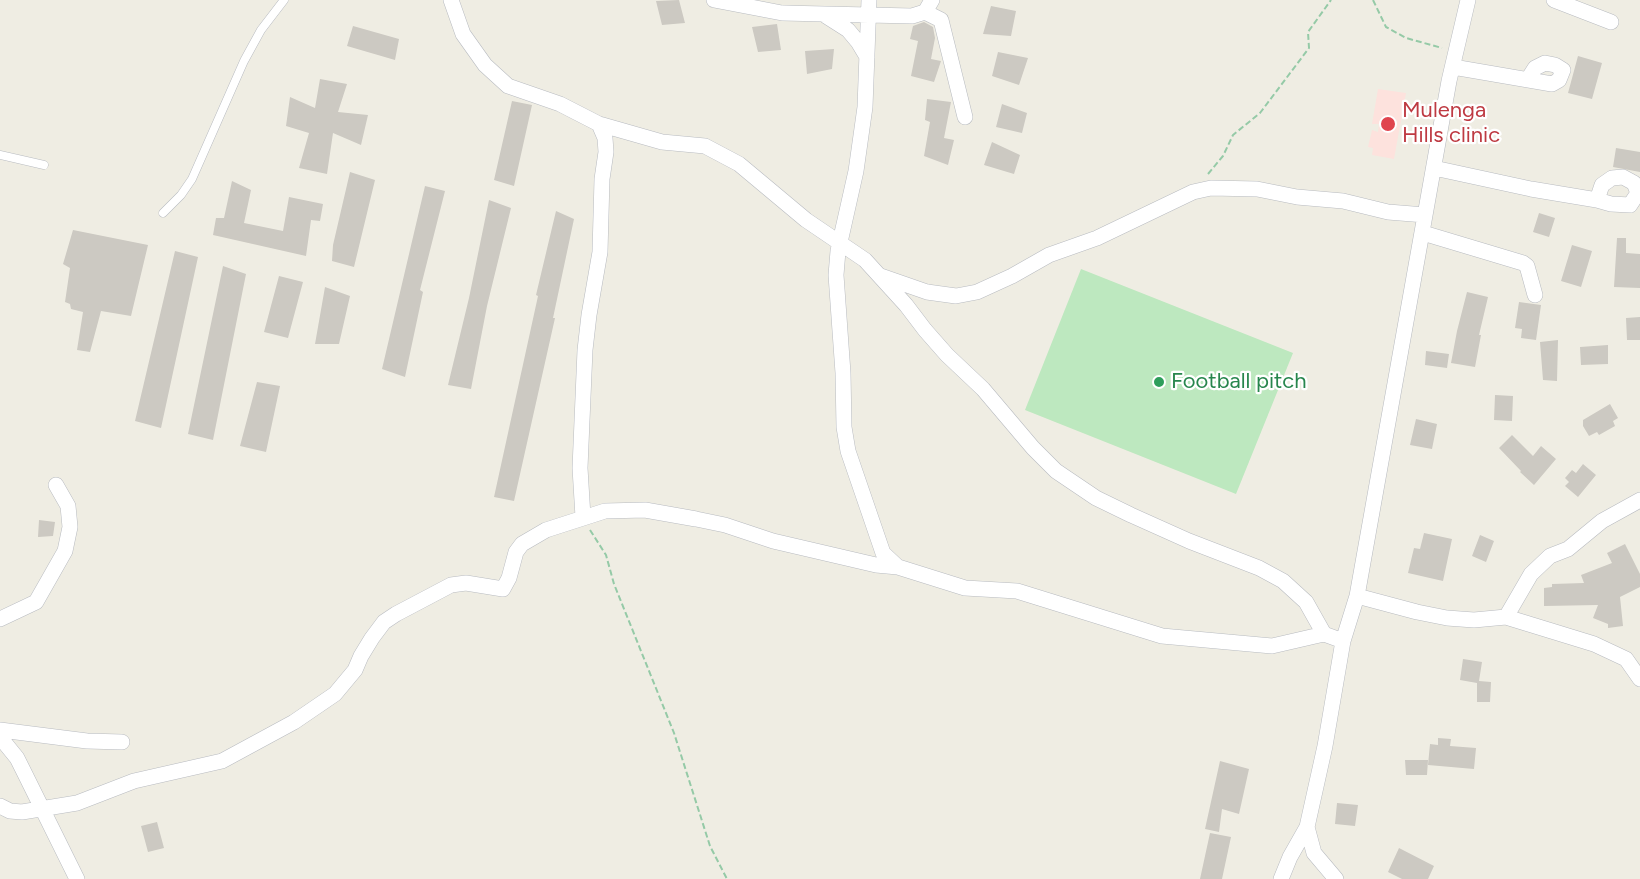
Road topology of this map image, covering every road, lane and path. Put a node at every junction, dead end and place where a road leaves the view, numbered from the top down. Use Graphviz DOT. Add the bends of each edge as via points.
graph roads {
  1 [pos="284,0"];
  2 [pos="451,0"];
  3 [pos="714,0"];
  4 [pos="869,0"];
  5 [pos="1331,0"];
  6 [pos="1373,0"];
  7 [pos="1468,0"];
  8 [pos="1554,0"];
  9 [pos="928,6"];
  10 [pos="824,15"];
  11 [pos="869,16"];
  12 [pos="1611,22"];
  13 [pos="867,57"];
  14 [pos="1454,59"];
  15 [pos="1528,79"];
  16 [pos="965,117"];
  17 [pos="599,124"];
  18 [pos="0,155"];
  19 [pos="44,165"];
  20 [pos="1434,168"];
  21 [pos="1208,174"];
  22 [pos="1597,200"];
  23 [pos="163,213"];
  24 [pos="1425,215"];
  25 [pos="1423,233"];
  26 [pos="841,244"];
  27 [pos="881,276"];
  28 [pos="1535,295"];
  29 [pos="56,485"];
  30 [pos="1640,500"];
  31 [pos="583,517"];
  32 [pos="898,567"];
  33 [pos="1357,596"];
  34 [pos="1506,617"];
  35 [pos="0,619"];
  36 [pos="1324,634"];
  37 [pos="1343,640"];
  38 [pos="1640,679"];
  39 [pos="0,729"];
  40 [pos="0,737"];
  41 [pos="122,742"];
  42 [pos="0,806"];
  43 [pos="43,809"];
  44 [pos="1307,827"];
  45 [pos="77,879"];
  46 [pos="727,879"];
  47 [pos="1281,879"];
  48 [pos="1336,879"];
  1 -- 23 [label="lane" via="244,61 192,178"];
  2 -- 17 [label="street" via="463,34 495,76 508,86"];
  3 -- 10 [label="street" via="782,13"];
  4 -- 11 [label="street"];
  5 -- 21 [label="path" via="1308,32 1309,48 1260,113 1233,135"];
  6 -- 14 [label="path" via="1386,27"];
  7 -- 14 [label="street"];
  8 -- 12 [label="street"];
  9 -- 11 [label="street" via="912,16"];
  9 -- 16 [label="street" via="941,20"];
  10 -- 11 [label="street"];
  10 -- 13 [label="street" via="848,30"];
  11 -- 13 [label="street"];
  13 -- 26 [label="street" via="862,132"];
  14 -- 15 [label="street"];
  14 -- 20 [label="street"];
  17 -- 26 [label="street" via="662,142 705,146 718,152"];
  17 -- 31 [label="street" via="606,152 600,252 585,350 580,468"];
  18 -- 19 [label="lane"];
  20 -- 22 [label="street"];
  20 -- 24 [label="street"];
  24 -- 25 [label="street"];
  24 -- 27 [label="street" via="1257,189 1211,188 1193,192 1097,238 1049,255 977,292 956,296 935,293"];
  25 -- 28 [label="street" via="1523,263"];
  25 -- 33 [label="street"];
  26 -- 27 [label="street"];
  26 -- 32 [label="street" via="836,275 848,451 882,553"];
  27 -- 36 [label="street" via="925,330 1056,471 1096,498 1131,515 1283,581 1306,602"];
  29 -- 35 [label="street" via="68,506 70,527 65,551 36,602"];
  30 -- 34 [label="street" via="1602,521 1568,549 1550,556 1531,574"];
  31 -- 32 [label="street" via="605,511 645,510"];
  31 -- 43 [label="street" via="546,530 522,544 503,589 466,583 451,585 384,622 340,689 270,736 222,761 142,779 78,803"];
  31 -- 46 [label="path" via="606,555 674,733 710,846"];
  32 -- 36 [label="street" via="965,588 1017,591 1162,636 1272,646"];
  33 -- 34 [label="street" via="1447,618"];
  33 -- 37 [label="street"];
  34 -- 38 [label="street" via="1593,644 1626,659"];
  36 -- 37 [label="street"];
  37 -- 44 [label="street"];
  39 -- 41 [label="street"];
  40 -- 43 [label="street" via="17,758"];
  42 -- 43 [label="street" via="22,812"];
  43 -- 45 [label="street"];
  44 -- 47 [label="street"];
  44 -- 48 [label="street" via="1314,853"];
}
